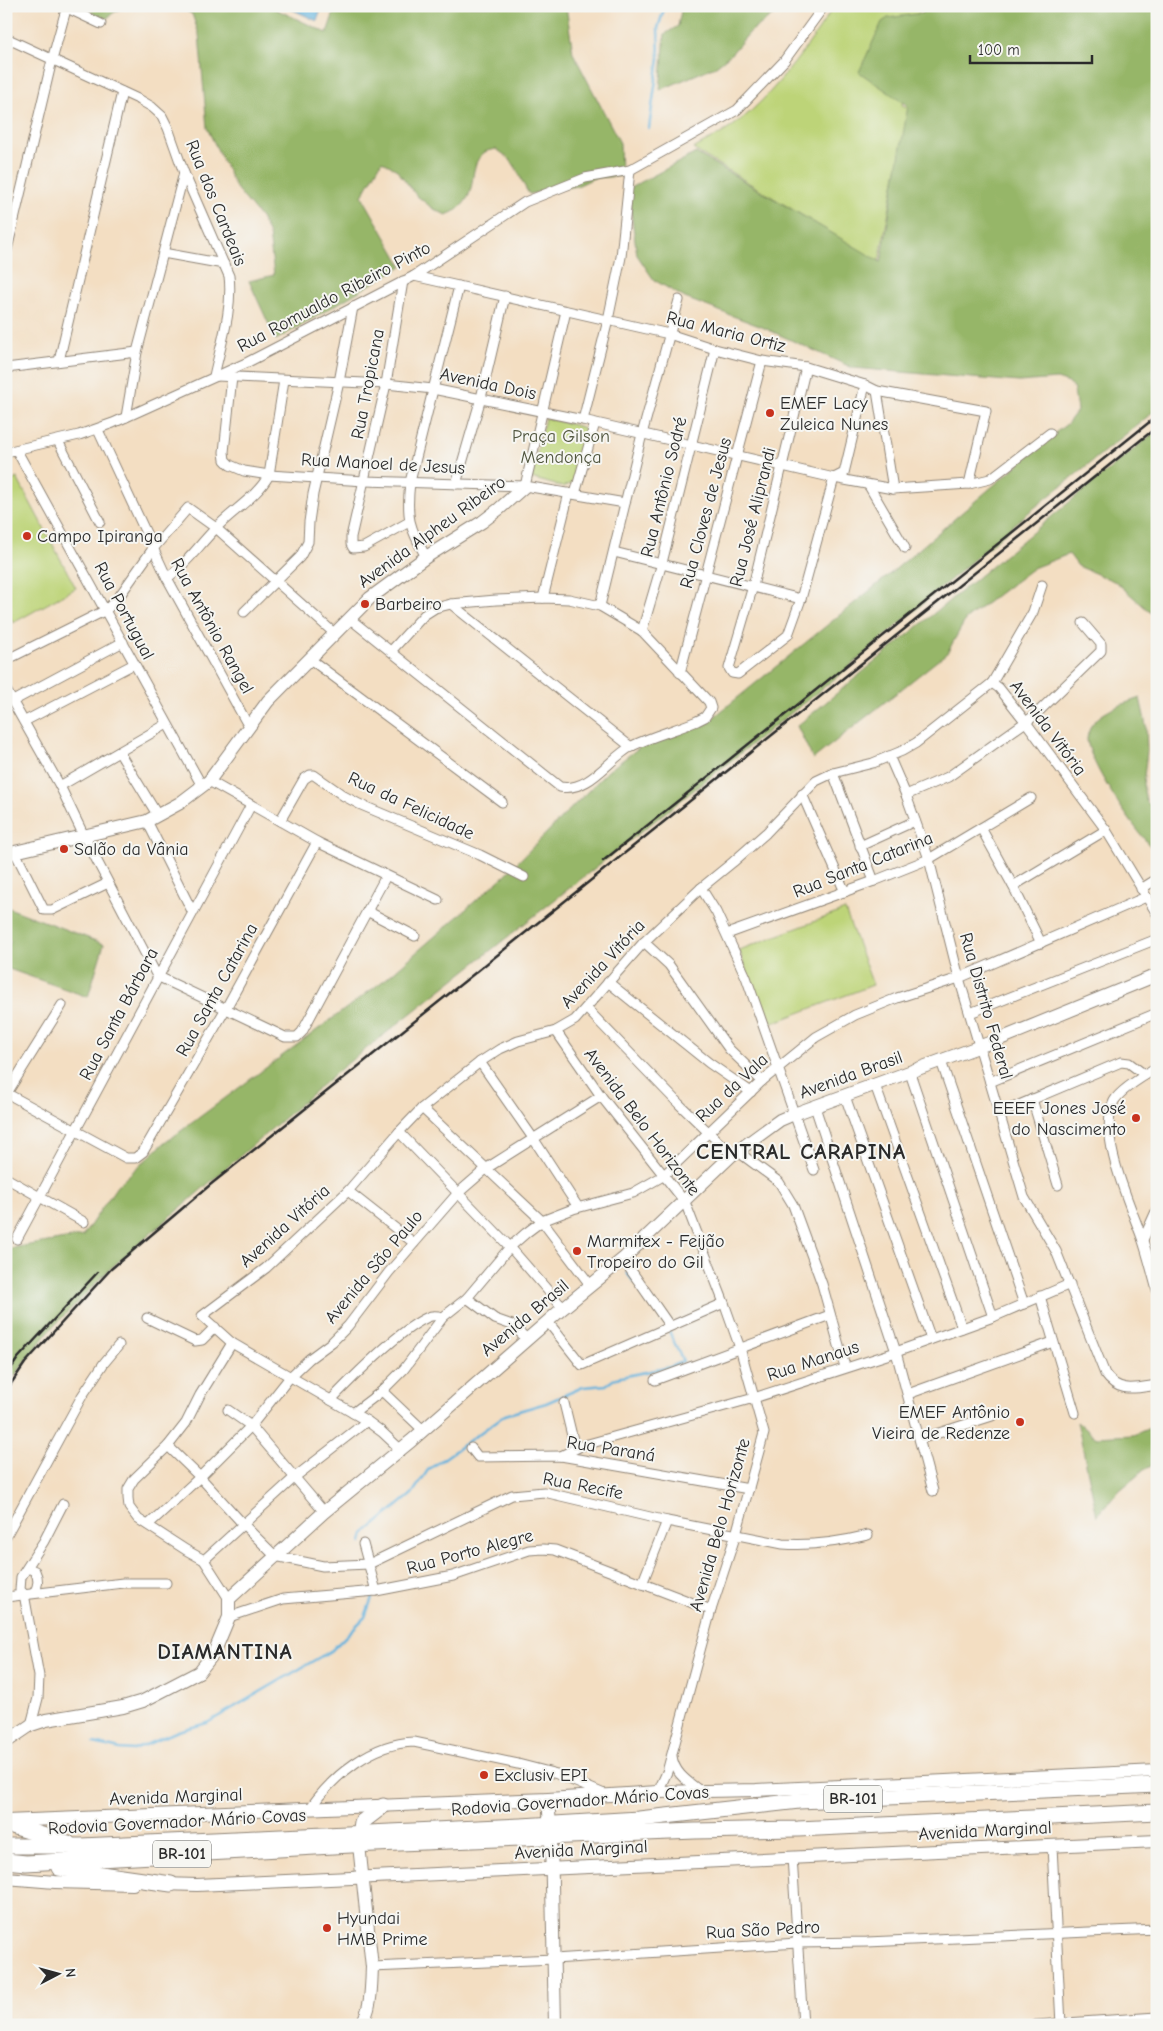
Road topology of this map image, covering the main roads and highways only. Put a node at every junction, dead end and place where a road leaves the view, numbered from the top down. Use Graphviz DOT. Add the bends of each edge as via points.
graph roads {
  1 [pos="1157,1785"];
  2 [pos="383,1806"];
  3 [pos="1157,1812"];
  4 [pos="6,1823"];
  5 [pos="550,1831"];
  6 [pos="359,1838"];
  7 [pos="6,1846"];
  8 [pos="81,1846"];
  9 [pos="6,1861"];
  10 [pos="26,1863"];
  11 [pos="171,1884"];
  1 -- 5 [label="main road, Rodovia Governador Mário Covas / BR-101" via="799,1801"];
  2 -- 6 [label="main road" via="362,1822"];
  3 -- 5 [label="main road, Rodovia Governador Mário Covas / BR-101"];
  4 -- 8 [label="main road"];
  5 -- 6 [label="main road, Rodovia Governador Mário Covas / BR-101"];
  6 -- 8 [label="main road, Rodovia Governador Mário Covas / BR-101"];
  6 -- 10 [label="main road, Rodovia Governador Mário Covas / BR-101"];
  7 -- 8 [label="main road, Rodovia Governador Mário Covas / BR-101"];
  9 -- 10 [label="main road, Rodovia Governador Mário Covas / BR-101"];
  10 -- 11 [label="main road"];
}
